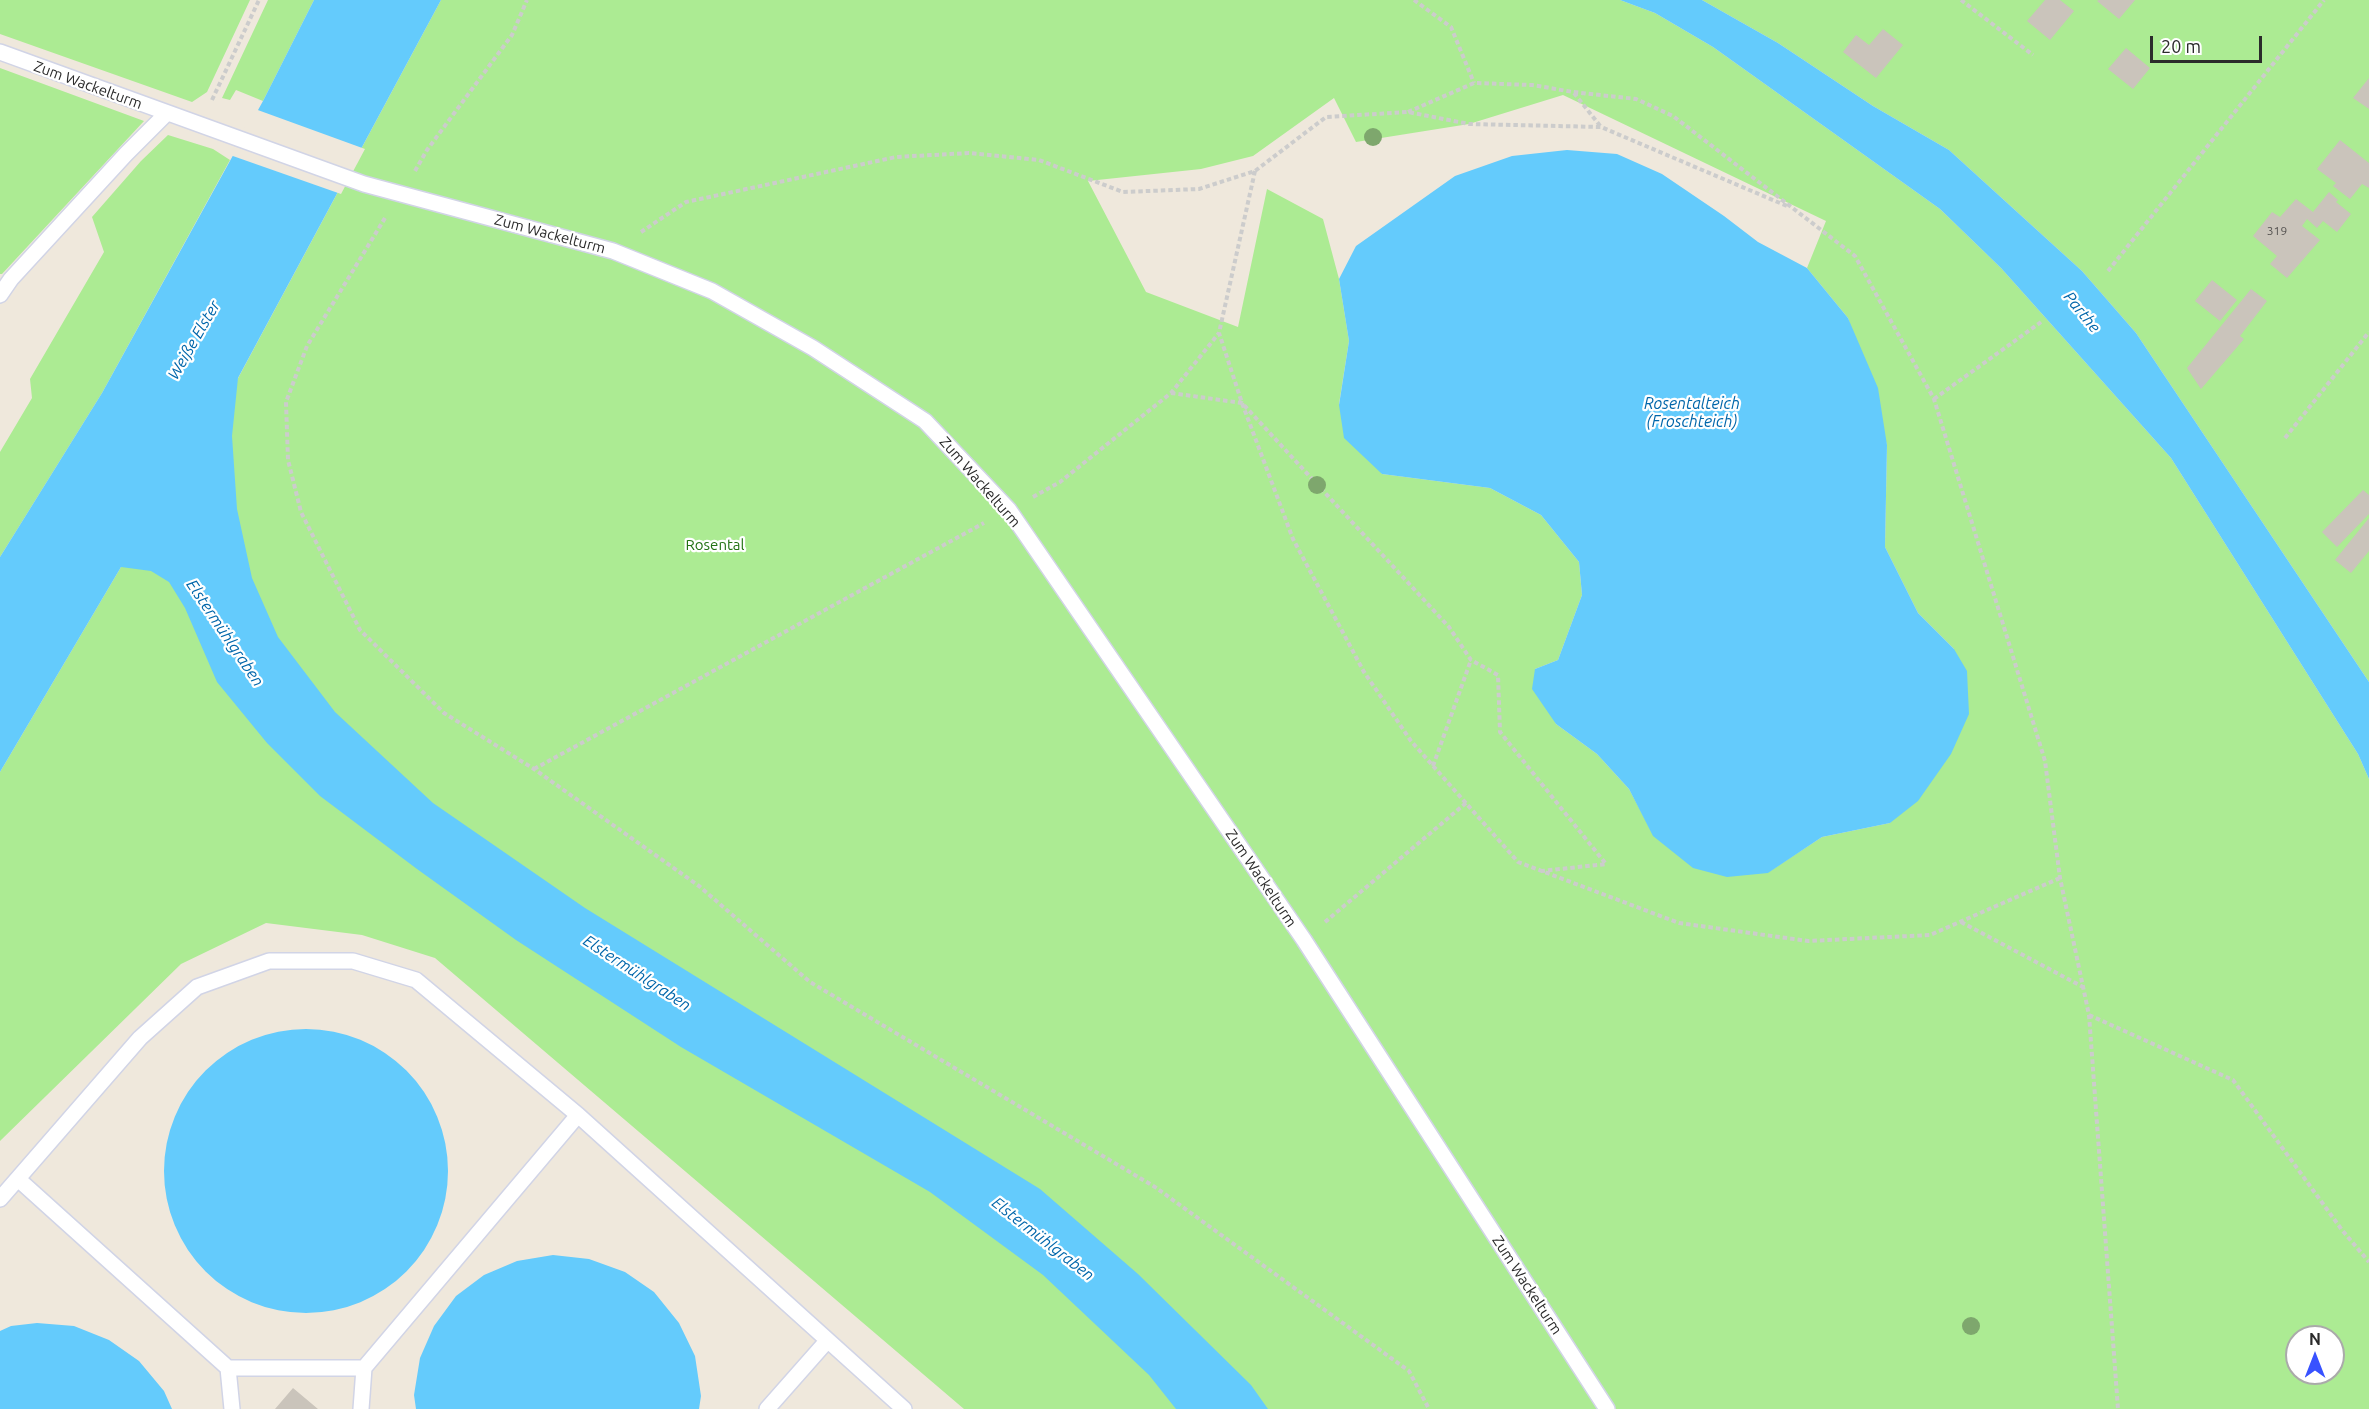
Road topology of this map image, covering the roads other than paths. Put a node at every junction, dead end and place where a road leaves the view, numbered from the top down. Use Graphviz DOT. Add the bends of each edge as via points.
graph roads {
  1 [pos="0,52"];
  2 [pos="167,114"];
  3 [pos="0,295"];
  4 [pos="578,1115"];
  5 [pos="18,1179"];
  6 [pos="0,1199"];
  7 [pos="827,1341"];
  8 [pos="228,1368"];
  9 [pos="364,1368"];
  10 [pos="232,1409"];
  11 [pos="361,1409"];
  12 [pos="767,1409"];
  13 [pos="904,1409"];
  14 [pos="1607,1409"];
  1 -- 2 [label="lane, Zum Wackelturm"];
  2 -- 3 [label="lane" via="118,162"];
  2 -- 14 [label="lane, Zum Wackelturm" via="364,184 613,251 712,291 832,360 925,421 1009,510 1304,940"];
  4 -- 5 [label="lane" via="416,980 353,961 269,961 197,987 140,1038"];
  4 -- 7 [label="lane"];
  4 -- 9 [label="lane"];
  5 -- 6 [label="lane"];
  5 -- 8 [label="lane"];
  7 -- 12 [label="lane"];
  7 -- 13 [label="lane"];
  8 -- 9 [label="lane"];
  8 -- 10 [label="lane"];
  9 -- 11 [label="lane"];
}
